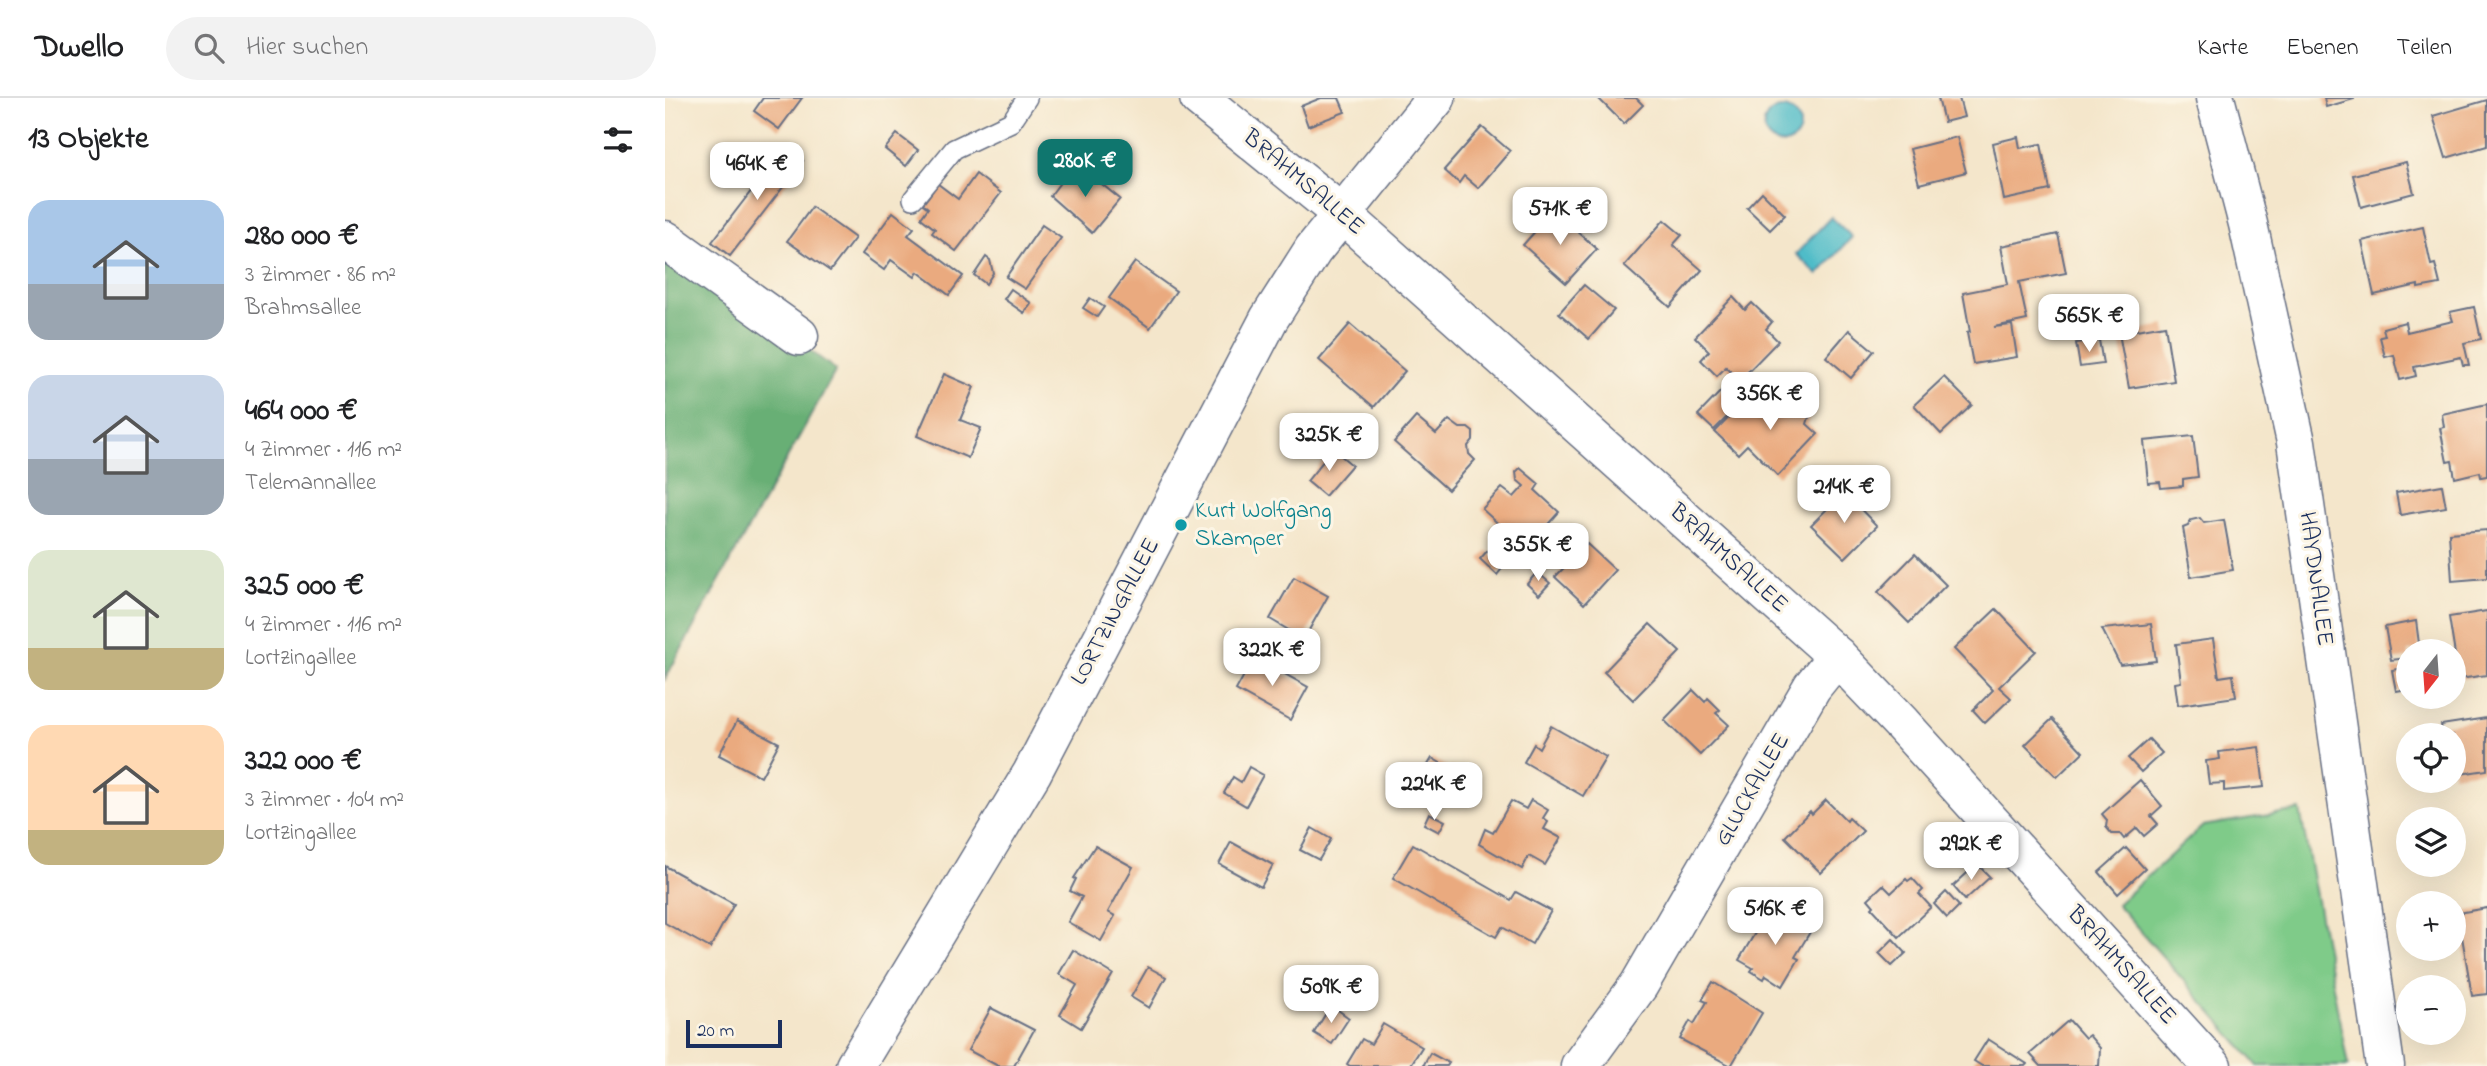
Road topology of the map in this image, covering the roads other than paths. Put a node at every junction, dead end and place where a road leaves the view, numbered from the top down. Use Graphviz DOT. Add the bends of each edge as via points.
graph roads {
  1 [pos="1027,98"];
  2 [pos="1199,98"];
  3 [pos="1436,98"];
  4 [pos="2215,98"];
  5 [pos="913,199"];
  6 [pos="1343,215"];
  7 [pos="665,240"];
  8 [pos="799,336"];
  9 [pos="1837,656"];
  10 [pos="855,1066"];
  11 [pos="1580,1066"];
  12 [pos="2212,1066"];
  13 [pos="2385,1066"];
  1 -- 5 [label="lane" via="1011,122 954,149"];
  2 -- 6 [label="street, BRAHMSALLEE"];
  3 -- 6 [label="street, LORTZINGALLEE"];
  4 -- 13 [label="street, HAYDNALLEE" via="2296,442"];
  6 -- 9 [label="street, BRAHMSALLEE"];
  6 -- 10 [label="street, LORTZINGALLEE" via="1313,250 1269,319 1032,773"];
  7 -- 8 [label="street"];
  9 -- 11 [label="street, GLUCKALLEE" via="1812,687 1639,985"];
  9 -- 12 [label="street, BRAHMSALLEE"];
}
